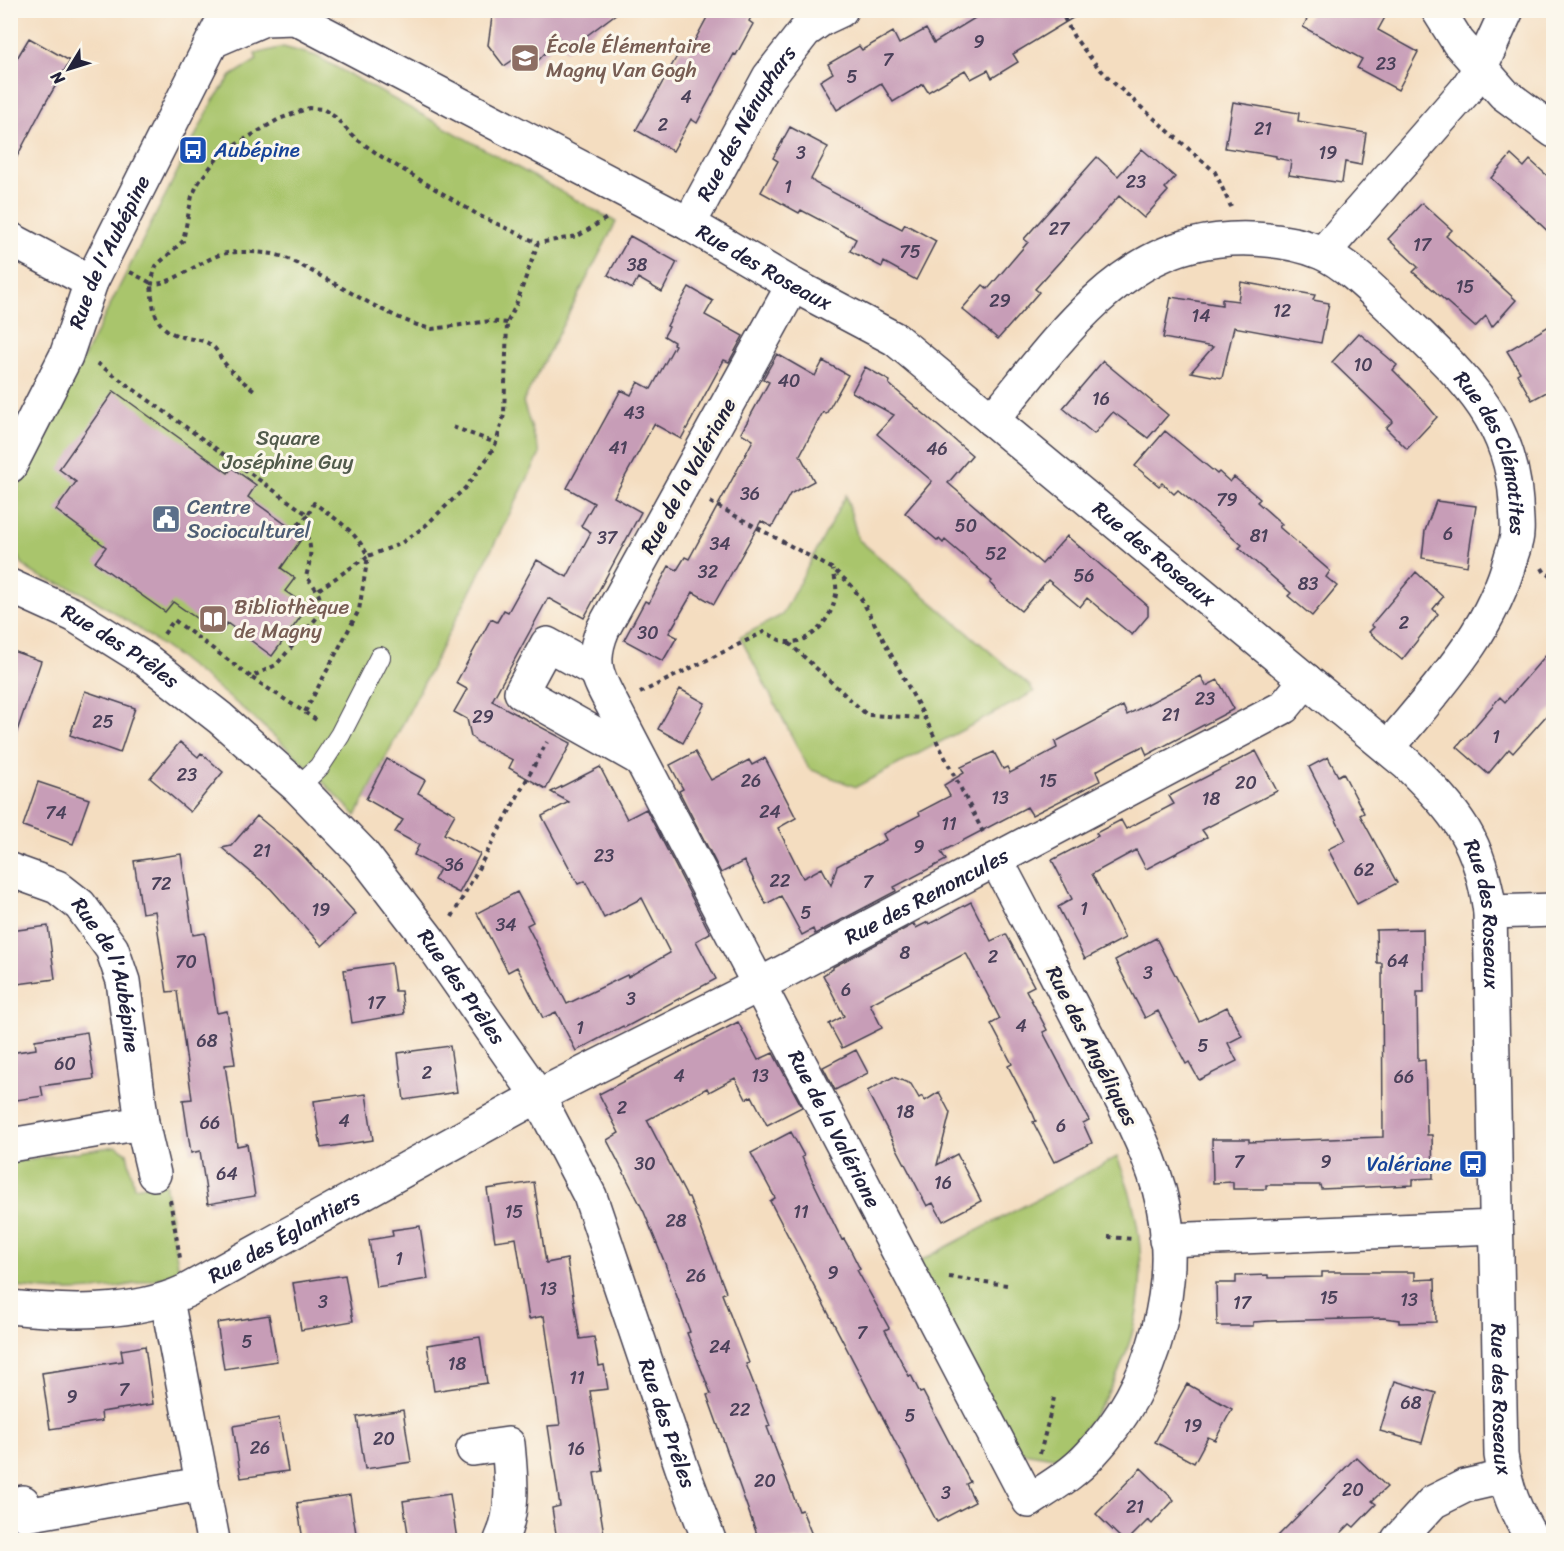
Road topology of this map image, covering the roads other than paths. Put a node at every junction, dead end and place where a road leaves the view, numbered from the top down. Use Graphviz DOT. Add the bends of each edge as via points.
graph roads {
  1 [pos="228,10"];
  2 [pos="841,10"];
  3 [pos="1438,10"];
  4 [pos="1507,10"];
  5 [pos="213,41"];
  6 [pos="1481,68"];
  7 [pos="1554,130"];
  8 [pos="689,224"];
  9 [pos="10,239"];
  10 [pos="1323,253"];
  11 [pos="97,270"];
  12 [pos="793,285"];
  13 [pos="992,420"];
  14 [pos="10,466"];
  15 [pos="10,586"];
  16 [pos="380,657"];
  17 [pos="596,671"];
  18 [pos="1306,680"];
  19 [pos="1388,748"];
  20 [pos="640,759"];
  21 [pos="298,787"];
  22 [pos="996,860"];
  23 [pos="10,870"];
  24 [pos="1554,910"];
  25 [pos="1490,912"];
  26 [pos="759,985"];
  27 [pos="538,1096"];
  28 [pos="142,1123"];
  29 [pos="10,1145"];
  30 [pos="154,1174"];
  31 [pos="1496,1227"];
  32 [pos="1166,1240"];
  33 [pos="177,1295"];
  34 [pos="10,1307"];
  35 [pos="473,1449"];
  36 [pos="1504,1477"];
  37 [pos="201,1484"];
  38 [pos="1029,1501"];
  39 [pos="23,1502"];
  40 [pos="213,1540"];
  41 [pos="501,1540"];
  42 [pos="709,1540"];
  43 [pos="1398,1540"];
  44 [pos="1533,1540"];
  1 -- 5 [label="street"];
  2 -- 8 [label="street, Rue des Nénuphars" via="805,31 769,77"];
  3 -- 6 [label="street"];
  4 -- 6 [label="street"];
  5 -- 8 [label="street, Rue des Roseaux" via="264,19 295,18"];
  5 -- 11 [label="street, Rue de l'Aubépine"];
  6 -- 7 [label="street" via="1504,94"];
  6 -- 10 [label="street" via="1465,92"];
  8 -- 12 [label="street, Rue des Roseaux"];
  9 -- 11 [label="street"];
  10 -- 13 [label="street, Rue des Clématites" via="1245,238 1191,245 1146,263 1085,309"];
  10 -- 19 [label="street, Rue des Clématites" via="1370,288 1477,395 1508,453 1515,489 1517,533 1507,573 1486,622"];
  11 -- 14 [label="street, Rue de l'Aubépine" via="66,356"];
  12 -- 13 [label="street, Rue des Roseaux" via="895,339"];
  12 -- 17 [label="street, Rue de la Valériane" via="603,629 595,657"];
  13 -- 18 [label="street, Rue des Roseaux"];
  15 -- 21 [label="street, Rue des Prêles" via="74,615 146,660"];
  16 -- 21 [label="lane" via="340,735 319,767"];
  17 -- 20 [label="street, Rue de la Valériane"];
  17 -- 20 [label="street" via="547,644 521,692"];
  18 -- 19 [label="street, Rue des Roseaux"];
  18 -- 22 [label="street, Rue des Renoncules" via="1284,707"];
  19 -- 25 [label="street, Rue des Roseaux" via="1437,793 1460,822 1486,880"];
  20 -- 26 [label="street, Rue de la Valériane"];
  21 -- 27 [label="street, Rue des Prêles" via="362,853 429,940"];
  22 -- 26 [label="street, Rue des Renoncules"];
  22 -- 32 [label="street, Rue des Angéliques" via="1139,1137 1159,1190"];
  23 -- 28 [label="street, Rue de l'Aubépine" via="65,893 80,905 112,949 123,981"];
  24 -- 25 [label="street"];
  25 -- 31 [label="street, Rue des Roseaux"];
  26 -- 27 [label="street, Rue des Renoncules"];
  26 -- 38 [label="street, Rue de la Valériane"];
  27 -- 33 [label="street, Rue des Églantiers"];
  27 -- 42 [label="street, Rue des Prêles" via="590,1196"];
  28 -- 29 [label="street"];
  28 -- 30 [label="street, Rue de l'Aubépine"];
  31 -- 32 [label="street"];
  31 -- 36 [label="street, Rue des Roseaux"];
  32 -- 38 [label="street, Rue des Angéliques" via="1163,1307 1152,1351 1135,1394 1090,1455"];
  33 -- 34 [label="street, Rue des Églantiers" via="111,1309 58,1312"];
  33 -- 37 [label="street"];
  35 -- 41 [label="street" via="508,1444 512,1491"];
  36 -- 43 [label="street" via="1466,1486 1433,1502"];
  36 -- 44 [label="street, Rue des Roseaux" via="1511,1501"];
  37 -- 39 [label="street" via="26,1515"];
  37 -- 40 [label="street"];
}
